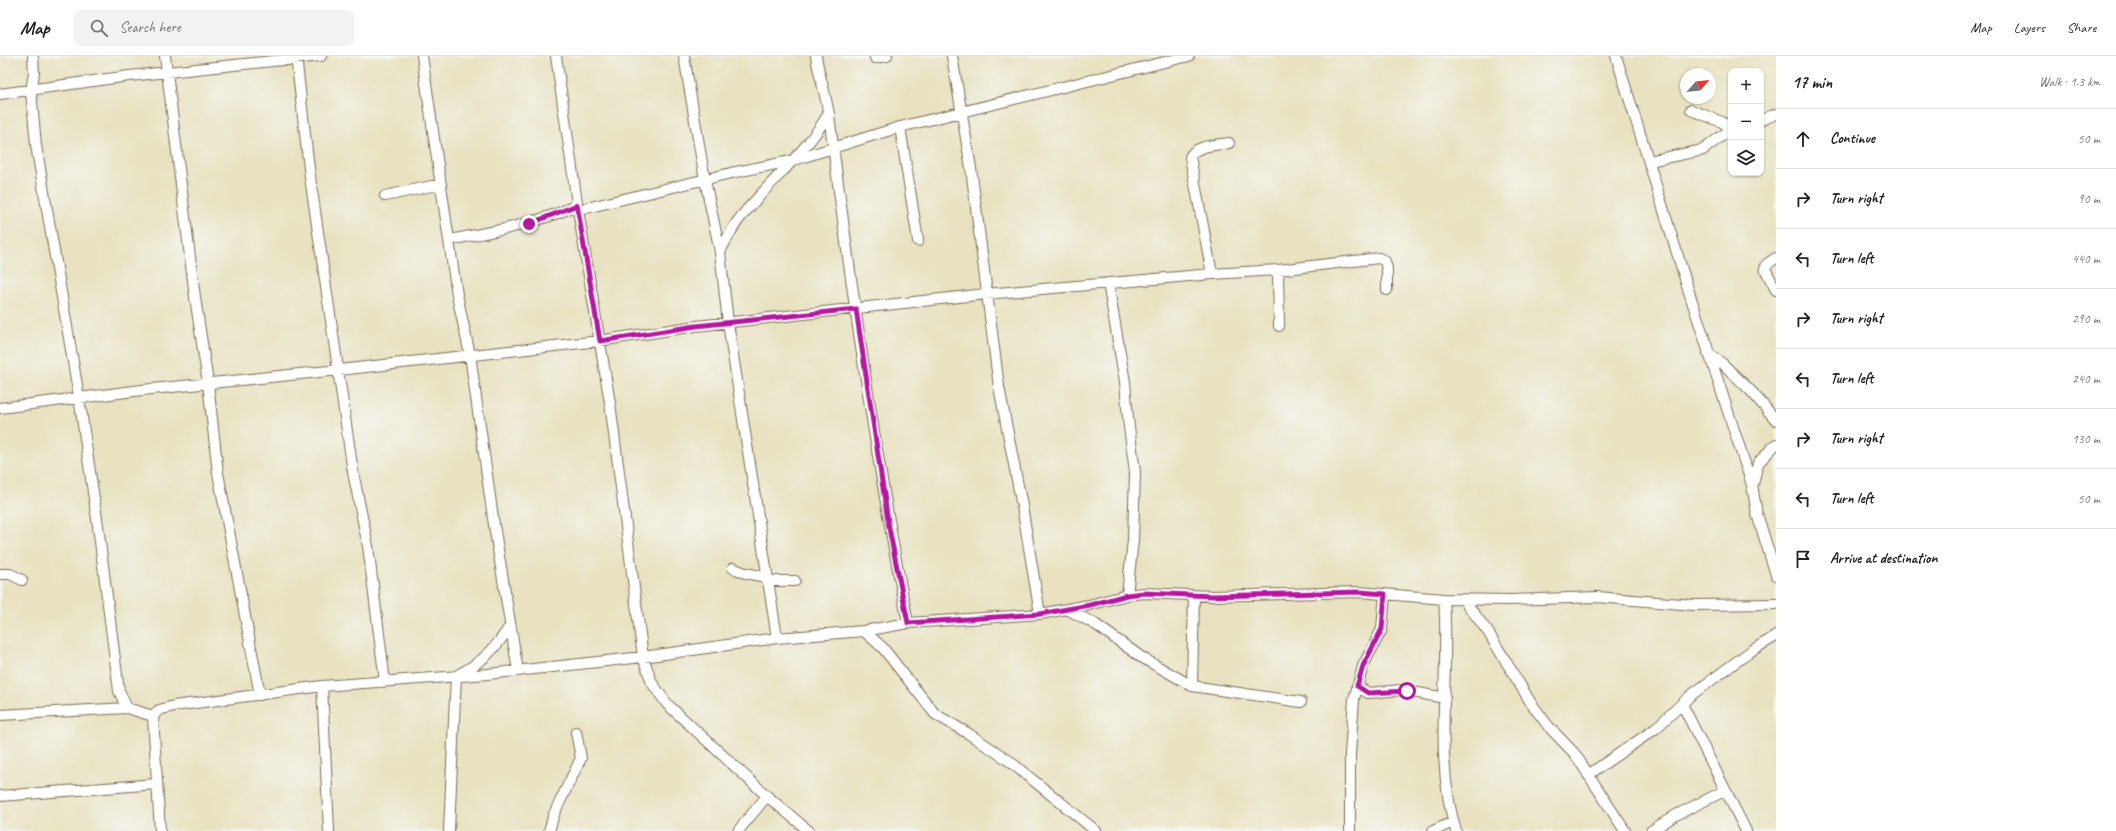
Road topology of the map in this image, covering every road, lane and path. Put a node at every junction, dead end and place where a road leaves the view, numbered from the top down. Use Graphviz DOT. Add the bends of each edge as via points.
graph roads {
  1 [pos="33,56"];
  2 [pos="165,56"];
  3 [pos="321,56"];
  4 [pos="422,56"];
  5 [pos="556,56"];
  6 [pos="684,56"];
  7 [pos="816,56"];
  8 [pos="887,56"];
  9 [pos="952,56"];
  10 [pos="1189,56"];
  11 [pos="1616,56"];
  12 [pos="296,57"];
  13 [pos="875,58"];
  14 [pos="167,73"];
  15 [pos="31,91"];
  16 [pos="0,94"];
  17 [pos="1691,110"];
  18 [pos="961,111"];
  19 [pos="829,113"];
  20 [pos="1776,114"];
  21 [pos="1764,119"];
  22 [pos="900,127"];
  23 [pos="1728,127"];
  24 [pos="1728,131"];
  25 [pos="1229,143"];
  26 [pos="832,148"];
  27 [pos="792,161"];
  28 [pos="1649,161"];
  29 [pos="705,180"];
  30 [pos="441,184"];
  31 [pos="385,196"];
  32 [pos="577,208"];
  33 [pos="449,240"];
  34 [pos="918,241"];
  35 [pos="720,252"];
  36 [pos="1776,258"];
  37 [pos="1278,270"];
  38 [pos="1212,274"];
  39 [pos="1108,283"];
  40 [pos="1387,290"];
  41 [pos="1776,290"];
  42 [pos="986,294"];
  43 [pos="856,309"];
  44 [pos="728,323"];
  45 [pos="1279,326"];
  46 [pos="600,341"];
  47 [pos="1708,354"];
  48 [pos="470,355"];
  49 [pos="339,370"];
  50 [pos="208,383"];
  51 [pos="79,397"];
  52 [pos="0,408"];
  53 [pos="1776,420"];
  54 [pos="1776,444"];
  55 [pos="1752,485"];
  56 [pos="733,568"];
  57 [pos="0,574"];
  58 [pos="1776,575"];
  59 [pos="767,579"];
  60 [pos="22,580"];
  61 [pos="795,581"];
  62 [pos="1385,594"];
  63 [pos="1127,595"];
  64 [pos="1194,596"];
  65 [pos="1444,600"];
  66 [pos="1464,600"];
  67 [pos="1776,604"];
  68 [pos="1067,609"];
  69 [pos="1040,614"];
  70 [pos="908,623"];
  71 [pos="510,626"];
  72 [pos="864,631"];
  73 [pos="1776,636"];
  74 [pos="777,638"];
  75 [pos="644,657"];
  76 [pos="518,671"];
  77 [pos="456,676"];
  78 [pos="385,682"];
  79 [pos="322,686"];
  80 [pos="1192,686"];
  81 [pos="1357,686"];
  82 [pos="260,695"];
  83 [pos="1445,698"];
  84 [pos="1301,702"];
  85 [pos="1682,704"];
  86 [pos="127,708"];
  87 [pos="0,715"];
  88 [pos="153,716"];
  89 [pos="576,732"];
  90 [pos="1588,775"];
  91 [pos="157,784"];
  92 [pos="1724,791"];
  93 [pos="0,796"];
  94 [pos="767,796"];
  95 [pos="1454,826"];
  96 [pos="160,831"];
  97 [pos="329,831"];
  98 [pos="449,831"];
  99 [pos="549,831"];
  100 [pos="738,831"];
  101 [pos="809,831"];
  102 [pos="1096,831"];
  103 [pos="1350,831"];
  104 [pos="1433,831"];
  105 [pos="1625,831"];
  106 [pos="1651,831"];
  107 [pos="1746,831"];
  1 -- 15 [label="street" via="34,74"];
  2 -- 14 [label="street"];
  3 -- 12 [label="street"];
  4 -- 30 [label="street"];
  5 -- 32 [label="street"];
  6 -- 29 [label="street"];
  7 -- 19 [label="street"];
  8 -- 13 [label="street"];
  9 -- 18 [label="street"];
  10 -- 18 [label="street"];
  11 -- 28 [label="street"];
  12 -- 14 [label="street"];
  12 -- 49 [label="street" via="310,177"];
  14 -- 15 [label="street" via="129,76"];
  14 -- 50 [label="street"];
  15 -- 16 [label="street"];
  15 -- 51 [label="street" via="36,145"];
  17 -- 23 [label="street"];
  18 -- 22 [label="street"];
  18 -- 42 [label="street" via="971,168"];
  19 -- 26 [label="street"];
  19 -- 27 [label="street" via="816,135"];
  20 -- 21 [label="street"];
  22 -- 26 [label="street"];
  22 -- 34 [label="street"];
  24 -- 28 [label="street" via="1703,150"];
  25 -- 38 [label="street" via="1198,150 1190,157"];
  26 -- 27 [label="street"];
  26 -- 43 [label="street"];
  27 -- 29 [label="street"];
  27 -- 35 [label="street" via="741,217"];
  28 -- 47 [label="street"];
  29 -- 32 [label="street"];
  29 -- 35 [label="street"];
  30 -- 31 [label="street"];
  30 -- 33 [label="street"];
  32 -- 33 [label="street" via="497,232"];
  32 -- 46 [label="street"];
  33 -- 48 [label="street" via="457,295"];
  35 -- 44 [label="street"];
  36 -- 41 [label="street" via="1767,264 1765,269"];
  37 -- 38 [label="street"];
  37 -- 40 [label="street" via="1381,259 1387,267"];
  37 -- 45 [label="street"];
  38 -- 39 [label="street"];
  39 -- 42 [label="street"];
  39 -- 63 [label="street" via="1125,382 1135,472 1133,540"];
  42 -- 43 [label="street"];
  42 -- 69 [label="street" via="999,387"];
  43 -- 44 [label="street"];
  43 -- 70 [label="street" via="889,528"];
  44 -- 46 [label="street"];
  44 -- 59 [label="street"];
  46 -- 48 [label="street"];
  46 -- 75 [label="street"];
  47 -- 53 [label="street" via="1723,364 1752,391"];
  47 -- 55 [label="street"];
  48 -- 49 [label="street"];
  48 -- 71 [label="street"];
  49 -- 50 [label="street"];
  49 -- 78 [label="street" via="353,472 368,546"];
  50 -- 51 [label="street"];
  50 -- 82 [label="street" via="218,474"];
  51 -- 52 [label="street"];
  51 -- 86 [label="street" via="119,691"];
  54 -- 55 [label="street" via="1758,463"];
  55 -- 58 [label="street" via="1757,514"];
  56 -- 59 [label="street" via="744,574"];
  57 -- 60 [label="street" via="13,574"];
  59 -- 61 [label="street"];
  59 -- 74 [label="street"];
  62 -- 64 [label="street" via="1360,592"];
  62 -- 65 [label="street"];
  62 -- 81 [label="street" via="1382,629 1363,666"];
  63 -- 64 [label="street" via="1163,593"];
  63 -- 68 [label="street"];
  64 -- 80 [label="street"];
  65 -- 66 [label="street"];
  65 -- 83 [label="street"];
  66 -- 67 [label="street" via="1597,597 1694,606"];
  66 -- 90 [label="street" via="1488,632 1531,703 1567,744"];
  68 -- 69 [label="street"];
  68 -- 80 [label="street" via="1095,624 1141,657"];
  69 -- 70 [label="street"];
  70 -- 72 [label="street"];
  71 -- 76 [label="street"];
  71 -- 77 [label="street" via="490,654"];
  72 -- 74 [label="street"];
  72 -- 102 [label="street" via="883,648 935,714 1008,760"];
  73 -- 85 [label="street" via="1751,651"];
  74 -- 75 [label="street"];
  75 -- 76 [label="street"];
  75 -- 94 [label="street" via="648,674 658,694"];
  76 -- 77 [label="street"];
  77 -- 78 [label="street"];
  77 -- 98 [label="street"];
  78 -- 79 [label="street"];
  79 -- 82 [label="street"];
  79 -- 97 [label="street"];
  80 -- 84 [label="street"];
  81 -- 83 [label="street" via="1368,693 1402,690"];
  81 -- 103 [label="street" via="1350,754"];
  82 -- 88 [label="street" via="174,706 159,710"];
  83 -- 95 [label="street" via="1444,772"];
  85 -- 90 [label="street" via="1655,729"];
  85 -- 92 [label="street"];
  86 -- 87 [label="street"];
  86 -- 88 [label="street"];
  88 -- 91 [label="street"];
  89 -- 99 [label="street" via="581,758 554,814"];
  90 -- 105 [label="street"];
  91 -- 93 [label="street"];
  91 -- 96 [label="street"];
  92 -- 106 [label="street" via="1676,815"];
  92 -- 107 [label="street"];
  94 -- 100 [label="street"];
  94 -- 101 [label="street"];
  95 -- 104 [label="street"];
}
